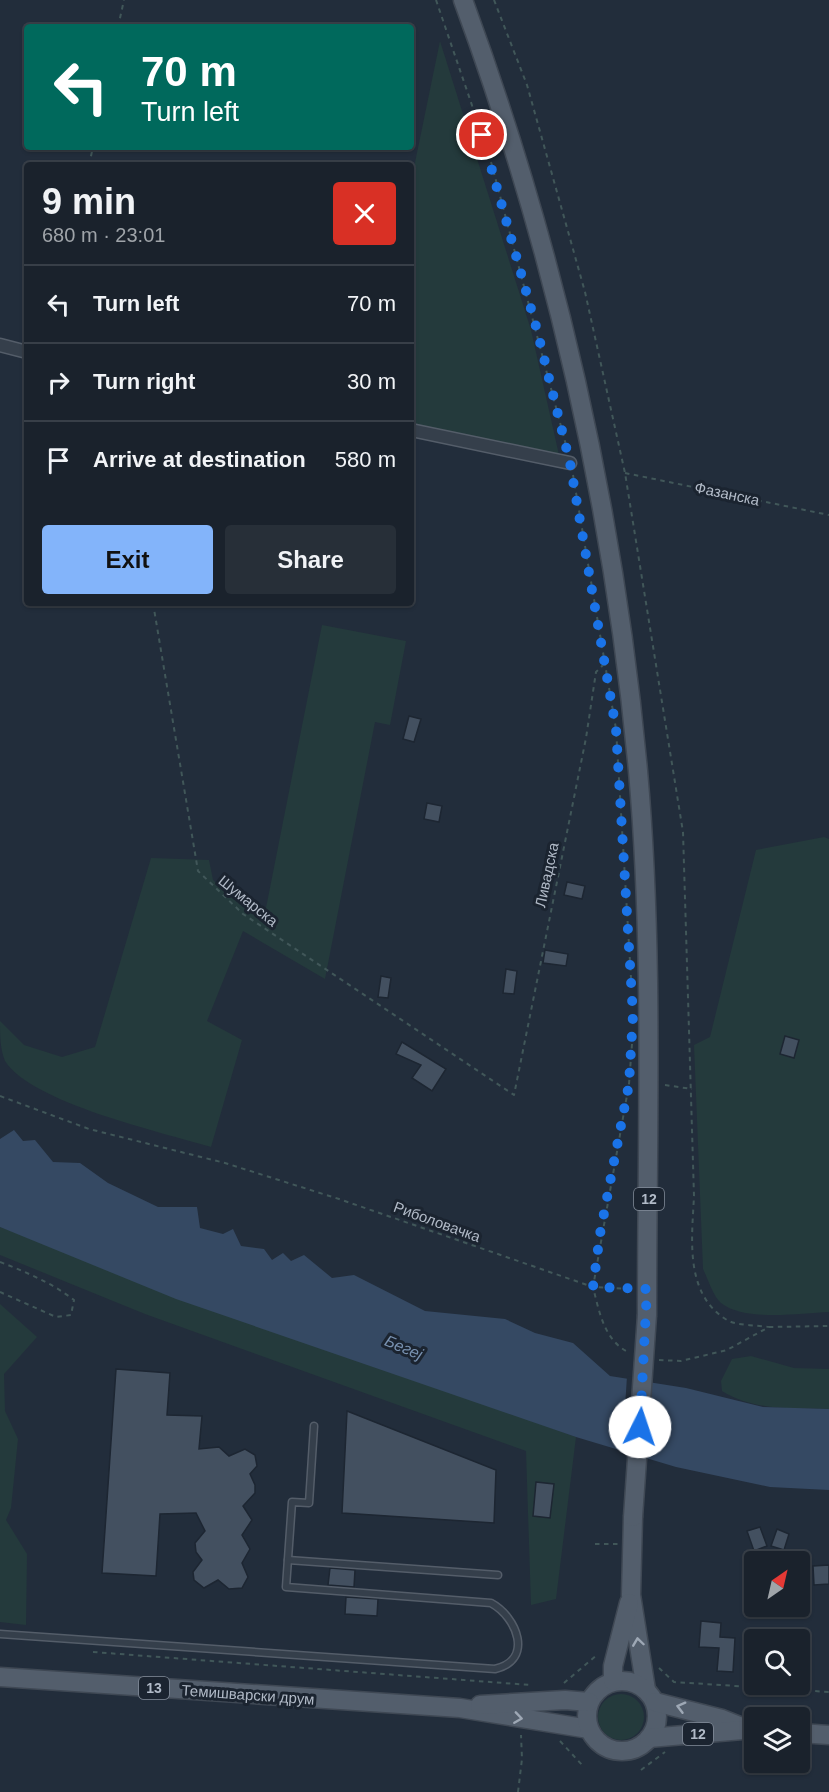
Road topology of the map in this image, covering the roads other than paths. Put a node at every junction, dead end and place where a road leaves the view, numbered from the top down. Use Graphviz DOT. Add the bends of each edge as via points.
graph roads {
  1 [pos="463,0"];
  2 [pos="0,345"];
  3 [pos="24,351"];
  4 [pos="414,431"];
  5 [pos="570,463"];
  6 [pos="314,1426"];
  7 [pos="288,1560"];
  8 [pos="498,1575"];
  9 [pos="631,1595"];
  10 [pos="0,1634"];
  11 [pos="0,1677"];
  12 [pos="612,1681"];
  13 [pos="650,1696"];
  14 [pos="589,1702"];
  15 [pos="460,1708"];
  16 [pos="744,1727"];
  17 [pos="589,1730"];
  18 [pos="744,1730"];
  19 [pos="810,1734"];
  20 [pos="829,1735"];
  21 [pos="649,1738"];
  1 -- 9 [label="main road, 12, bridge" via="524,182 569,357 604,527 638,770 648,973 648,1315"];
  2 -- 3 [label="street"];
  4 -- 5 [label="street"];
  6 -- 7 [label="lane" via="309,1503 292,1502"];
  7 -- 8 [label="lane"];
  7 -- 10 [label="lane" via="286,1587 491,1603 513,1621 518,1636 516,1651 507,1664 495,1669"];
  9 -- 12 [label="main road, 12"];
  13 -- 9 [label="main road, 12, one-way"];
  11 -- 15 [label="main road, Темишварски друм / 13"];
  12 -- 13 [label="main road, 12" via="624,1680"];
  12 -- 14 [label="main road"];
  16 -- 13 [label="main road, 12, one-way"];
  13 -- 21 [label="main road, 12" via="657,1722"];
  14 -- 15 [label="main road, Темишварски друм / 13"];
  14 -- 17 [label="main road"];
  15 -- 17 [label="main road, Темишварски друм / 13, one-way"];
  17 -- 21 [label="main road, 12" via="610,1749 631,1749"];
  18 -- 21 [label="main road, 12"];
  19 -- 20 [label="main road"];
}
